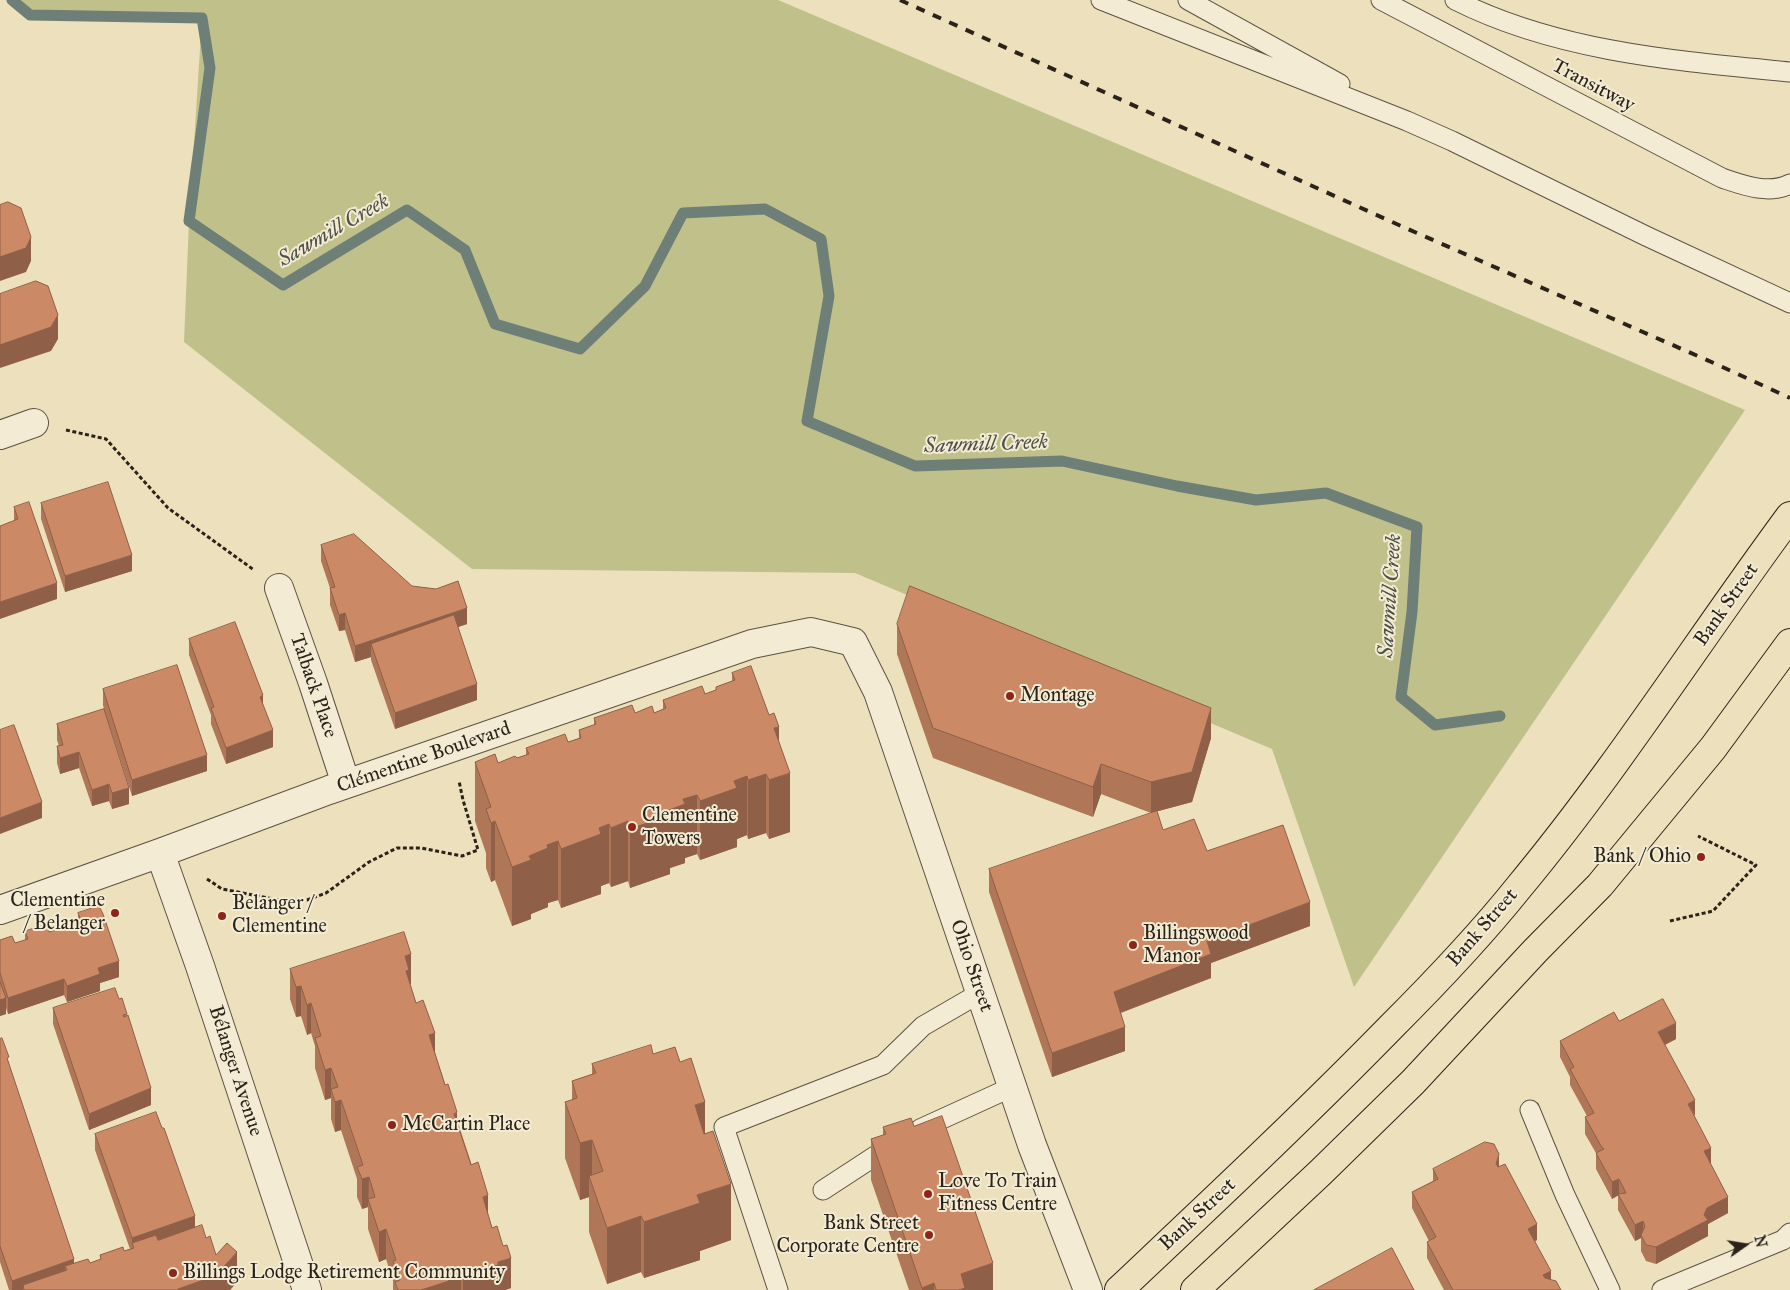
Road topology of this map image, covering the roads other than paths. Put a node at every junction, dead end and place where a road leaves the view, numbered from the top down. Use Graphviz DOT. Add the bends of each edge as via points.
graph roads {
  1 [pos="1101,0"];
  2 [pos="1188,0"];
  3 [pos="1382,0"];
  4 [pos="1455,0"];
  5 [pos="1790,72"];
  6 [pos="1407,122"];
  7 [pos="1790,184"];
  8 [pos="1790,303"];
  9 [pos="34,423"];
  10 [pos="0,435"];
  11 [pos="1790,516"];
  12 [pos="279,588"];
  13 [pos="853,642"];
  14 [pos="1790,643"];
  15 [pos="346,784"];
  16 [pos="160,853"];
  17 [pos="0,910"];
  18 [pos="980,993"];
  19 [pos="1012,1087"];
  20 [pos="1530,1110"];
  21 [pos="823,1190"];
  22 [pos="1790,1233"];
  23 [pos="308,1290"];
  24 [pos="778,1290"];
  25 [pos="1088,1290"];
  26 [pos="1119,1290"];
  27 [pos="1195,1290"];
  28 [pos="1610,1290"];
  29 [pos="1662,1290"];
  1 -- 6 [label="lane"];
  2 -- 6 [label="lane"];
  3 -- 7 [label="lane, Transitway" via="1722,178 1747,187 1770,189"];
  4 -- 5 [label="lane, Transitway" via="1502,20 1561,39 1617,52"];
  6 -- 8 [label="lane"];
  9 -- 10 [label="street"];
  11 -- 26 [label="main road, Bank Street" via="1625,749 1518,889 1441,976 1347,1073"];
  12 -- 15 [label="street, Talback Place"];
  13 -- 15 [label="street, Clémentine Boulevard" via="811,632 752,644"];
  13 -- 18 [label="street, Ohio Street" via="878,692"];
  14 -- 27 [label="main road" via="1713,748 1600,885 1413,1082"];
  15 -- 16 [label="street, Clémentine Boulevard"];
  16 -- 17 [label="street, Clémentine Boulevard"];
  16 -- 23 [label="street, Bélanger Avenue"];
  18 -- 19 [label="street, Ohio Street"];
  18 -- 24 [label="lane" via="923,1026 883,1065 724,1126"];
  19 -- 21 [label="lane" via="908,1134"];
  19 -- 25 [label="street, Ohio Street"];
  20 -- 28 [label="lane" via="1565,1195"];
  22 -- 29 [label="lane" via="1783,1240"];
}
